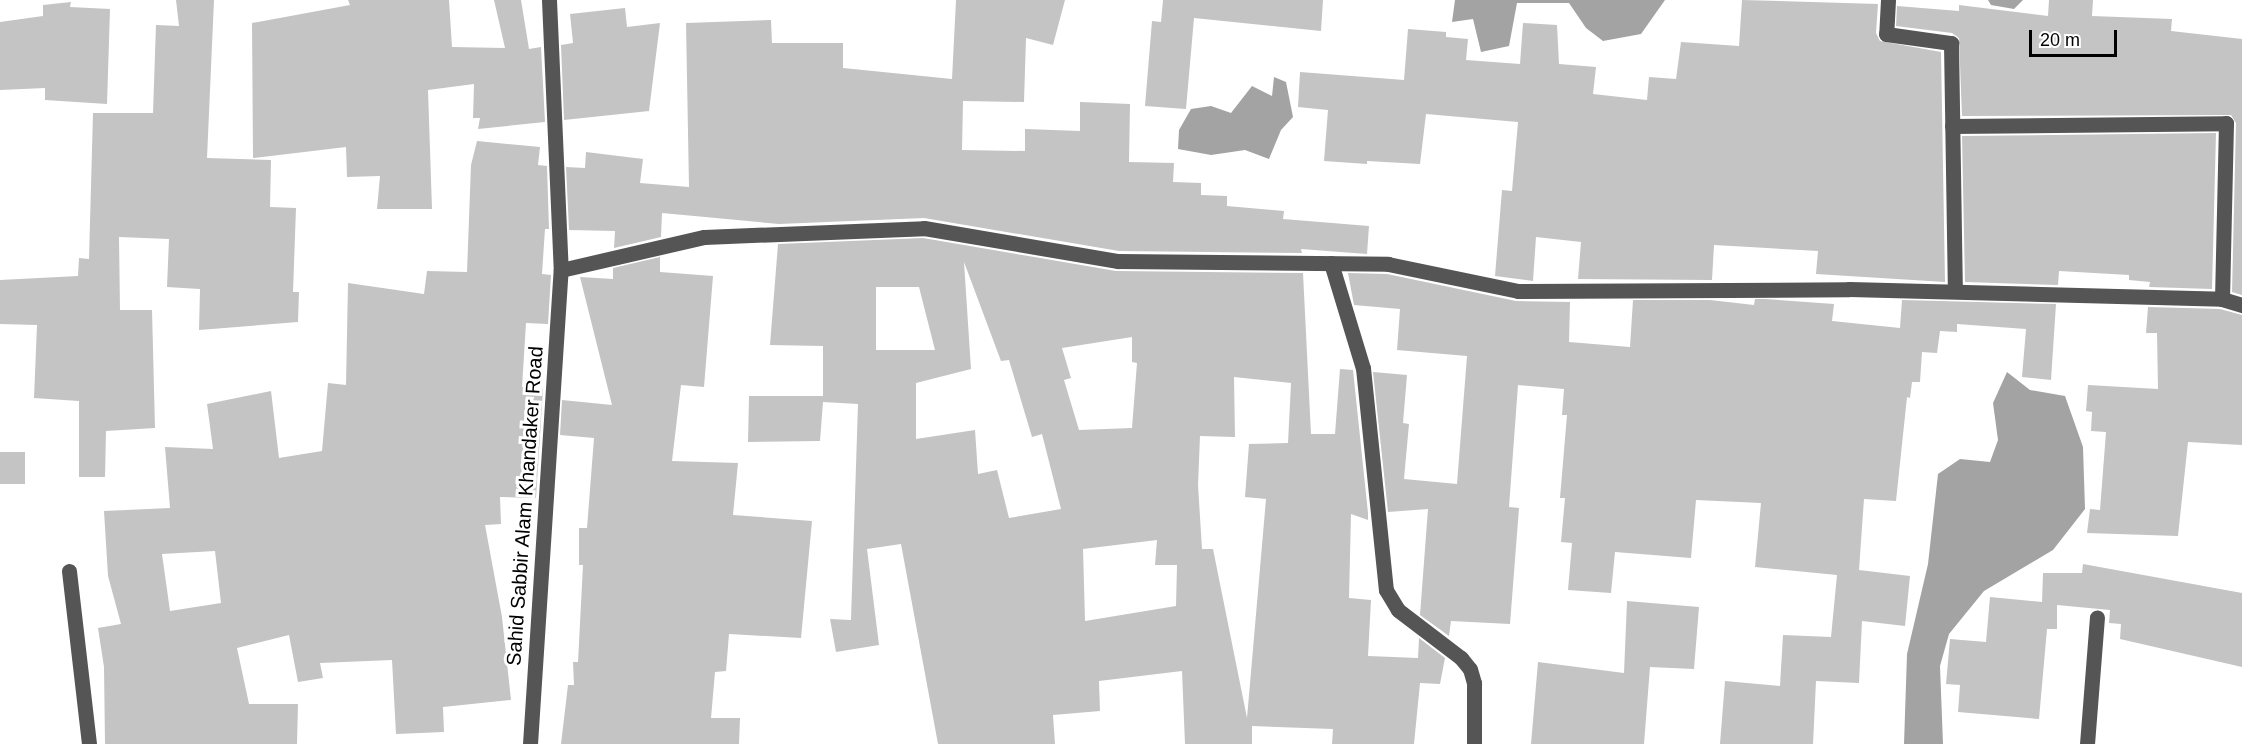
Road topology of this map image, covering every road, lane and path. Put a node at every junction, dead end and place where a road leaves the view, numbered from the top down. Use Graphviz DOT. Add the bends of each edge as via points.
graph roads {
  1 [pos="549,0"];
  2 [pos="1888,0"];
  3 [pos="1952,126"];
  4 [pos="1331,263"];
  5 [pos="561,270"];
  6 [pos="1955,291"];
  7 [pos="2222,299"];
  8 [pos="2242,305"];
  9 [pos="69,571"];
  10 [pos="2097,617"];
  11 [pos="89,744"];
  12 [pos="530,744"];
  13 [pos="1474,744"];
  14 [pos="2087,744"];
  1 -- 5 [label="street, Sahid Sabbir Alam Khandaker Road"];
  2 -- 3 [label="street" via="1886,34 1951,43"];
  3 -- 6 [label="street"];
  3 -- 7 [label="street" via="2226,123"];
  4 -- 5 [label="street" via="1118,261 924,228 705,237"];
  4 -- 6 [label="street" via="1388,264 1518,291"];
  4 -- 13 [label="street" via="1363,368 1386,590 1398,610 1470,669 1474,682"];
  5 -- 12 [label="street, Sahid Sabbir Alam Khandaker Road"];
  6 -- 7 [label="street"];
  7 -- 8 [label="street"];
  9 -- 11 [label="street"];
  10 -- 14 [label="street"];
}
